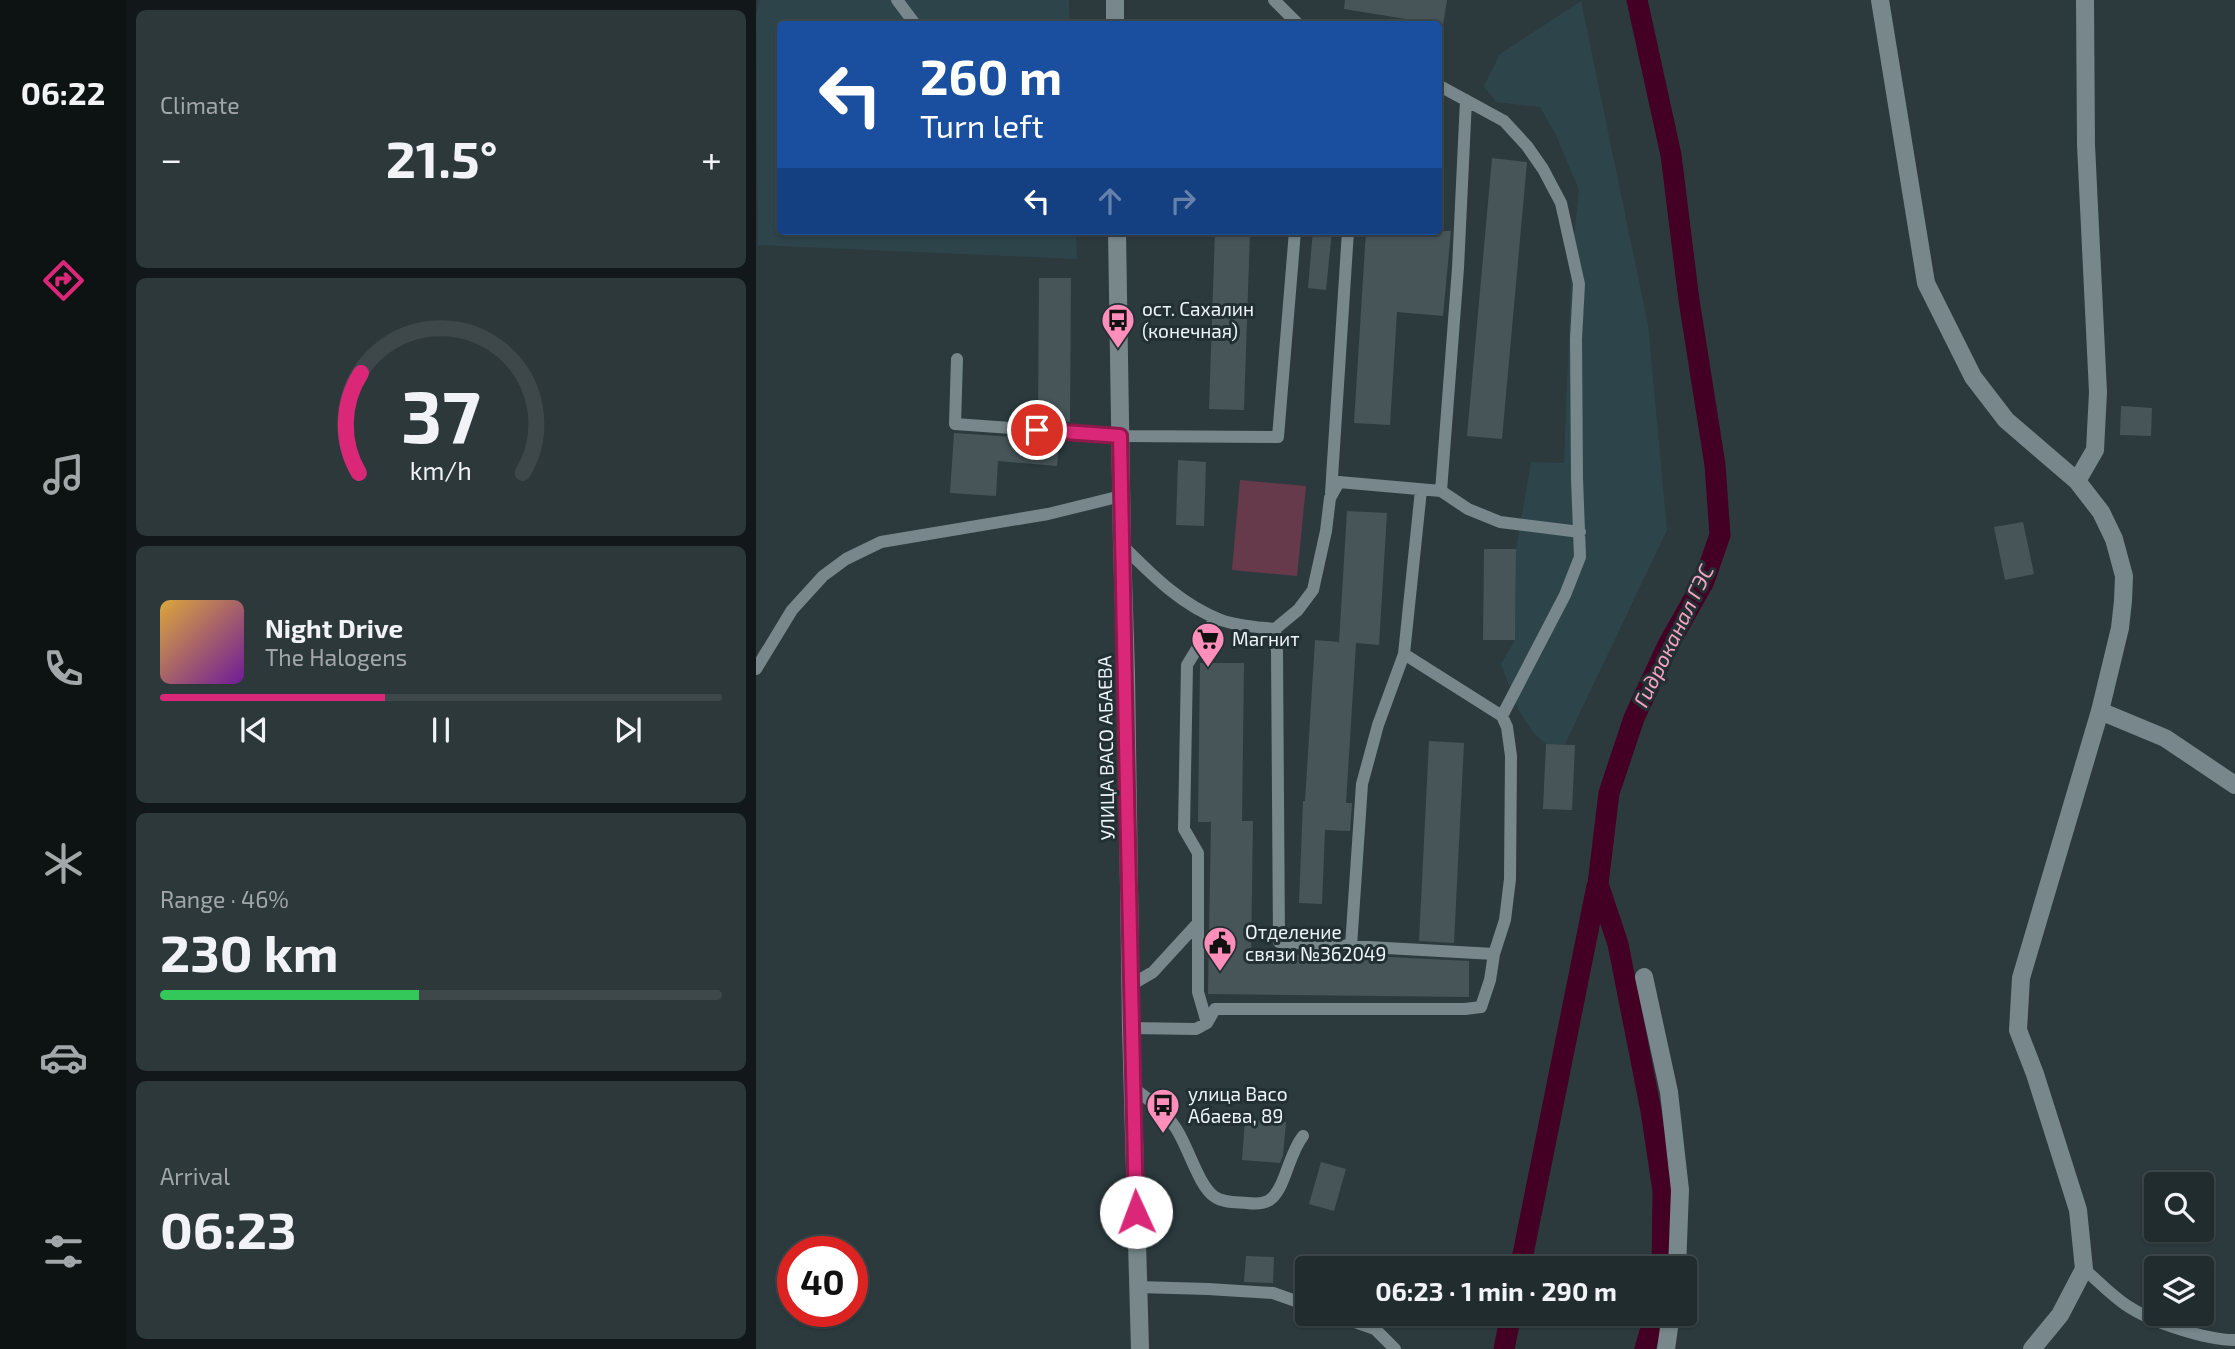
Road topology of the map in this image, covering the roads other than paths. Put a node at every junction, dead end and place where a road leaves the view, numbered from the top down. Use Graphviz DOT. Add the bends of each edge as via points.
graph roads {
  1 [pos="897,0"];
  2 [pos="1115,0"];
  3 [pos="1274,0"];
  4 [pos="1880,0"];
  5 [pos="2085,0"];
  6 [pos="913,21"];
  7 [pos="1115,21"];
  8 [pos="1295,21"];
  9 [pos="1442,87"];
  10 [pos="1466,100"];
  11 [pos="1117,235"];
  12 [pos="1295,235"];
  13 [pos="1348,235"];
  14 [pos="957,359"];
  15 [pos="1120,436"];
  16 [pos="2077,481"];
  17 [pos="1421,490"];
  18 [pos="1441,491"];
  19 [pos="1121,496"];
  20 [pos="1330,498"];
  21 [pos="1580,532"];
  22 [pos="1122,545"];
  23 [pos="1222,620"];
  24 [pos="1275,629"];
  25 [pos="1404,654"];
  26 [pos="756,668"];
  27 [pos="2100,711"];
  28 [pos="1502,716"];
  29 [pos="2235,785"];
  30 [pos="1197,924"];
  31 [pos="1351,946"];
  32 [pos="1494,954"];
  33 [pos="1644,977"];
  34 [pos="1131,985"];
  35 [pos="1208,1023"];
  36 [pos="1131,1028"];
  37 [pos="1132,1087"];
  38 [pos="1303,1136"];
  39 [pos="1678,1256"];
  40 [pos="2084,1269"];
  41 [pos="1138,1287"];
  42 [pos="1295,1301"];
  43 [pos="1366,1326"];
  44 [pos="1670,1326"];
  45 [pos="2235,1340"];
  46 [pos="1667,1347"];
  47 [pos="1140,1349"];
  48 [pos="1395,1349"];
  49 [pos="2032,1349"];
  1 -- 6 [label="lane"];
  2 -- 7 [label="street"];
  3 -- 8 [label="lane"];
  4 -- 16 [label="street" via="1926,283 1973,377 2006,420"];
  5 -- 16 [label="street" via="2086,145 2098,392 2095,450"];
  9 -- 10 [label="lane"];
  10 -- 18 [label="lane"];
  10 -- 21 [label="lane" via="1504,121 1543,169 1561,203 1579,284"];
  11 -- 15 [label="street, УЛИЦА ВАСО АБАЕВА"];
  12 -- 15 [label="lane" via="1278,437"];
  13 -- 20 [label="lane"];
  14 -- 15 [label="lane" via="955,424"];
  15 -- 19 [label="street, УЛИЦА ВАСО АБАЕВА"];
  16 -- 27 [label="street" via="2101,512 2114,539 2123,576 2120,628"];
  17 -- 18 [label="lane"];
  17 -- 20 [label="lane" via="1339,482"];
  17 -- 25 [label="lane"];
  18 -- 21 [label="lane" via="1500,522"];
  19 -- 22 [label="street, УЛИЦА ВАСО АБАЕВА"];
  19 -- 26 [label="lane" via="1048,514 881,542 823,576 792,610"];
  20 -- 24 [label="lane" via="1313,590"];
  21 -- 28 [label="lane" via="1580,556 1573,578"];
  22 -- 23 [label="lane" via="1163,586"];
  22 -- 34 [label="street, УЛИЦА ВАСО АБАЕВА"];
  23 -- 24 [label="lane"];
  23 -- 30 [label="lane" via="1215,619 1187,665 1184,829 1198,853"];
  24 -- 31 [label="lane" via="1279,942"];
  25 -- 28 [label="lane"];
  25 -- 31 [label="lane" via="1363,783"];
  27 -- 29 [label="street" via="2165,738"];
  27 -- 40 [label="street" via="2021,978 2018,1030 2078,1210"];
  28 -- 32 [label="lane" via="1511,756 1510,879 1505,920"];
  30 -- 34 [label="lane" via="1153,972"];
  30 -- 35 [label="lane" via="1198,992"];
  31 -- 32 [label="lane"];
  32 -- 35 [label="lane" via="1481,1007 1215,1009"];
  33 -- 39 [label="street" via="1669,1092 1680,1191"];
  34 -- 36 [label="street, УЛИЦА ВАСО АБАЕВА"];
  35 -- 36 [label="lane" via="1196,1029"];
  36 -- 37 [label="street, УЛИЦА ВАСО АБАЕВА"];
  37 -- 38 [label="lane" via="1164,1112 1215,1197 1231,1202 1270,1201"];
  37 -- 41 [label="street, УЛИЦА ВАСО АБАЕВА"];
  40 -- 45 [label="lane" via="2126,1306 2170,1327"];
  40 -- 49 [label="street" via="2060,1315"];
  41 -- 42 [label="lane" via="1273,1293"];
  41 -- 47 [label="street, УЛИЦА ВАСО АБАЕВА"];
  43 -- 48 [label="lane"];
  44 -- 46 [label="street"];
}
